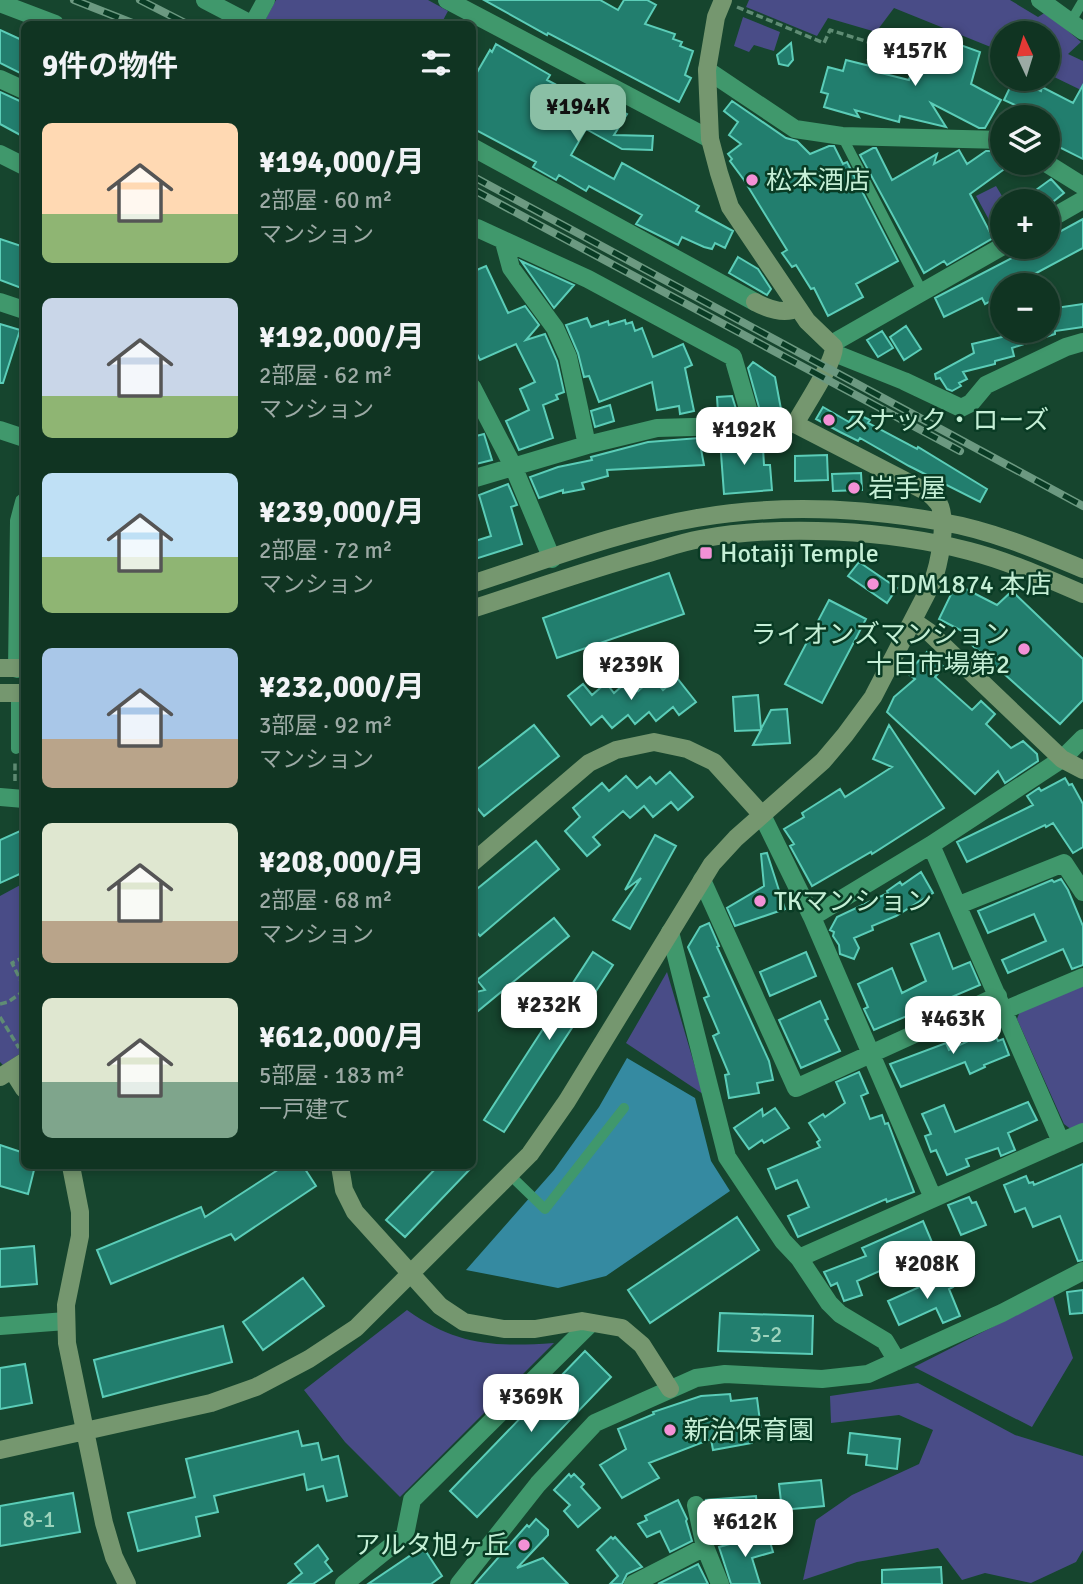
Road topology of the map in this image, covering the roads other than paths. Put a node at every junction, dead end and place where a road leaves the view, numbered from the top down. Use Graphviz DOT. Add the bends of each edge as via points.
graph roads {
  1 [pos="205,0"];
  2 [pos="266,0"];
  3 [pos="722,0"];
  4 [pos="1040,0"];
  5 [pos="1083,1"];
  6 [pos="0,3"];
  7 [pos="459,3"];
  8 [pos="47,21"];
  9 [pos="246,21"];
  10 [pos="254,21"];
  11 [pos="454,21"];
  12 [pos="1077,27"];
  13 [pos="707,70"];
  14 [pos="0,79"];
  15 [pos="21,89"];
  16 [pos="842,136"];
  17 [pos="710,139"];
  18 [pos="990,140"];
  19 [pos="476,149"];
  20 [pos="0,154"];
  21 [pos="21,164"];
  22 [pos="1060,172"];
  23 [pos="1083,186"];
  24 [pos="1083,200"];
  25 [pos="1060,213"];
  26 [pos="476,231"];
  27 [pos="504,242"];
  28 [pos="990,253"];
  29 [pos="922,291"];
  30 [pos="0,302"];
  31 [pos="798,308"];
  32 [pos="21,309"];
  33 [pos="1083,342"];
  34 [pos="833,348"];
  35 [pos="476,395"];
  36 [pos="795,424"];
  37 [pos="752,426"];
  38 [pos="0,430"];
  39 [pos="21,437"];
  40 [pos="587,445"];
  41 [pos="513,466"];
  42 [pos="476,478"];
  43 [pos="0,520"];
  44 [pos="21,521"];
  45 [pos="943,522"];
  46 [pos="21,539"];
  47 [pos="941,544"];
  48 [pos="552,559"];
  49 [pos="1083,569"];
  50 [pos="476,583"];
  51 [pos="1083,594"];
  52 [pos="476,608"];
  53 [pos="913,621"];
  54 [pos="14,668"];
  55 [pos="14,693"];
  56 [pos="1083,738"];
  57 [pos="16,749"];
  58 [pos="1062,759"];
  59 [pos="1083,770"];
  60 [pos="762,815"];
  61 [pos="931,845"];
  62 [pos="476,860"];
  63 [pos="702,880"];
  64 [pos="1082,888"];
  65 [pos="959,905"];
  66 [pos="813,918"];
  67 [pos="670,932"];
  68 [pos="1083,977"];
  69 [pos="1001,1003"];
  70 [pos="871,1055"];
  71 [pos="624,1108"];
  72 [pos="1083,1132"];
  73 [pos="1061,1142"];
  74 [pos="72,1169"];
  75 [pos="340,1169"];
  76 [pos="510,1175"];
  77 [pos="933,1198"];
  78 [pos="799,1258"];
  79 [pos="1083,1271"];
  80 [pos="411,1275"];
  81 [pos="66,1321"];
  82 [pos="591,1323"];
  83 [pos="0,1326"];
  84 [pos="897,1361"];
  85 [pos="670,1389"];
  86 [pos="86,1432"];
  87 [pos="0,1450"];
  88 [pos="696,1505"];
  89 [pos="705,1547"];
  90 [pos="127,1584"];
  91 [pos="344,1584"];
  92 [pos="459,1584"];
  93 [pos="633,1584"];
  94 [pos="720,1584"];
  1 -- 9 [label="street"];
  2 -- 10 [label="street"];
  3 -- 13 [label="street"];
  4 -- 12 [label="street"];
  5 -- 12 [label="lane"];
  6 -- 8 [label="street"];
  7 -- 11 [label="street"];
  7 -- 17 [label="street"];
  13 -- 16 [label="street" via="795,129"];
  13 -- 17 [label="street"];
  14 -- 15 [label="street"];
  16 -- 18 [label="street"];
  16 -- 29 [label="lane"];
  17 -- 31 [label="street" via="730,207"];
  19 -- 31 [label="street" via="765,307 785,312"];
  20 -- 21 [label="street"];
  22 -- 23 [label="street"];
  24 -- 25 [label="street"];
  26 -- 27 [label="street"];
  27 -- 37 [label="street" via="588,279 733,357"];
  27 -- 40 [label="street" via="511,268 555,328 568,357"];
  28 -- 29 [label="street"];
  29 -- 34 [label="street"];
  30 -- 32 [label="street"];
  31 -- 34 [label="street"];
  33 -- 34 [label="street" via="986,384 961,408"];
  34 -- 36 [label="street"];
  35 -- 41 [label="street"];
  36 -- 37 [label="street"];
  36 -- 45 [label="street" via="927,492 939,503"];
  37 -- 40 [label="street" via="657,428"];
  38 -- 39 [label="street"];
  40 -- 41 [label="street"];
  41 -- 42 [label="street"];
  41 -- 48 [label="street"];
  43 -- 44 [label="street"];
  45 -- 47 [label="street"];
  45 -- 48 [label="street" via="818,509 772,510 698,518"];
  45 -- 49 [label="street"];
  46 -- 54 [label="street"];
  47 -- 51 [label="street" via="984,555"];
  47 -- 52 [label="street" via="819,532 700,539"];
  47 -- 53 [label="street" via="937,571"];
  48 -- 50 [label="street"];
  53 -- 58 [label="street"];
  53 -- 60 [label="street" via="873,697 845,735"];
  55 -- 57 [label="lane"];
  56 -- 58 [label="street"];
  58 -- 59 [label="street"];
  58 -- 61 [label="street"];
  60 -- 62 [label="street" via="714,762 654,742 616,750 589,763"];
  60 -- 63 [label="street"];
  60 -- 66 [label="street"];
  61 -- 65 [label="street"];
  61 -- 66 [label="street"];
  63 -- 67 [label="street"];
  63 -- 70 [label="street" via="796,1088"];
  64 -- 65 [label="street" via="1064,863"];
  65 -- 69 [label="street"];
  66 -- 70 [label="street"];
  67 -- 76 [label="street" via="567,1101"];
  67 -- 78 [label="street" via="727,1157"];
  68 -- 69 [label="street"];
  69 -- 70 [label="street"];
  69 -- 73 [label="street"];
  70 -- 77 [label="street"];
  71 -- 76 [label="lane" via="545,1209"];
  72 -- 73 [label="street"];
  73 -- 77 [label="street"];
  74 -- 81 [label="street" via="80,1237"];
  75 -- 80 [label="street" via="355,1212"];
  76 -- 80 [label="street"];
  77 -- 78 [label="street"];
  78 -- 84 [label="street" via="829,1303 885,1341"];
  79 -- 84 [label="street"];
  80 -- 82 [label="street" via="440,1306 464,1322 504,1329"];
  80 -- 86 [label="street" via="356,1328 256,1387 211,1404"];
  81 -- 83 [label="street"];
  81 -- 86 [label="street"];
  82 -- 85 [label="street" via="622,1328 642,1345"];
  82 -- 91 [label="street" via="412,1500 405,1535"];
  84 -- 85 [label="street" via="868,1374 822,1379 725,1374 696,1378"];
  85 -- 92 [label="street" via="595,1423 538,1484"];
  86 -- 87 [label="street"];
  86 -- 90 [label="street" via="104,1523"];
  88 -- 89 [label="street"];
  89 -- 93 [label="street"];
  89 -- 94 [label="street"];
}
